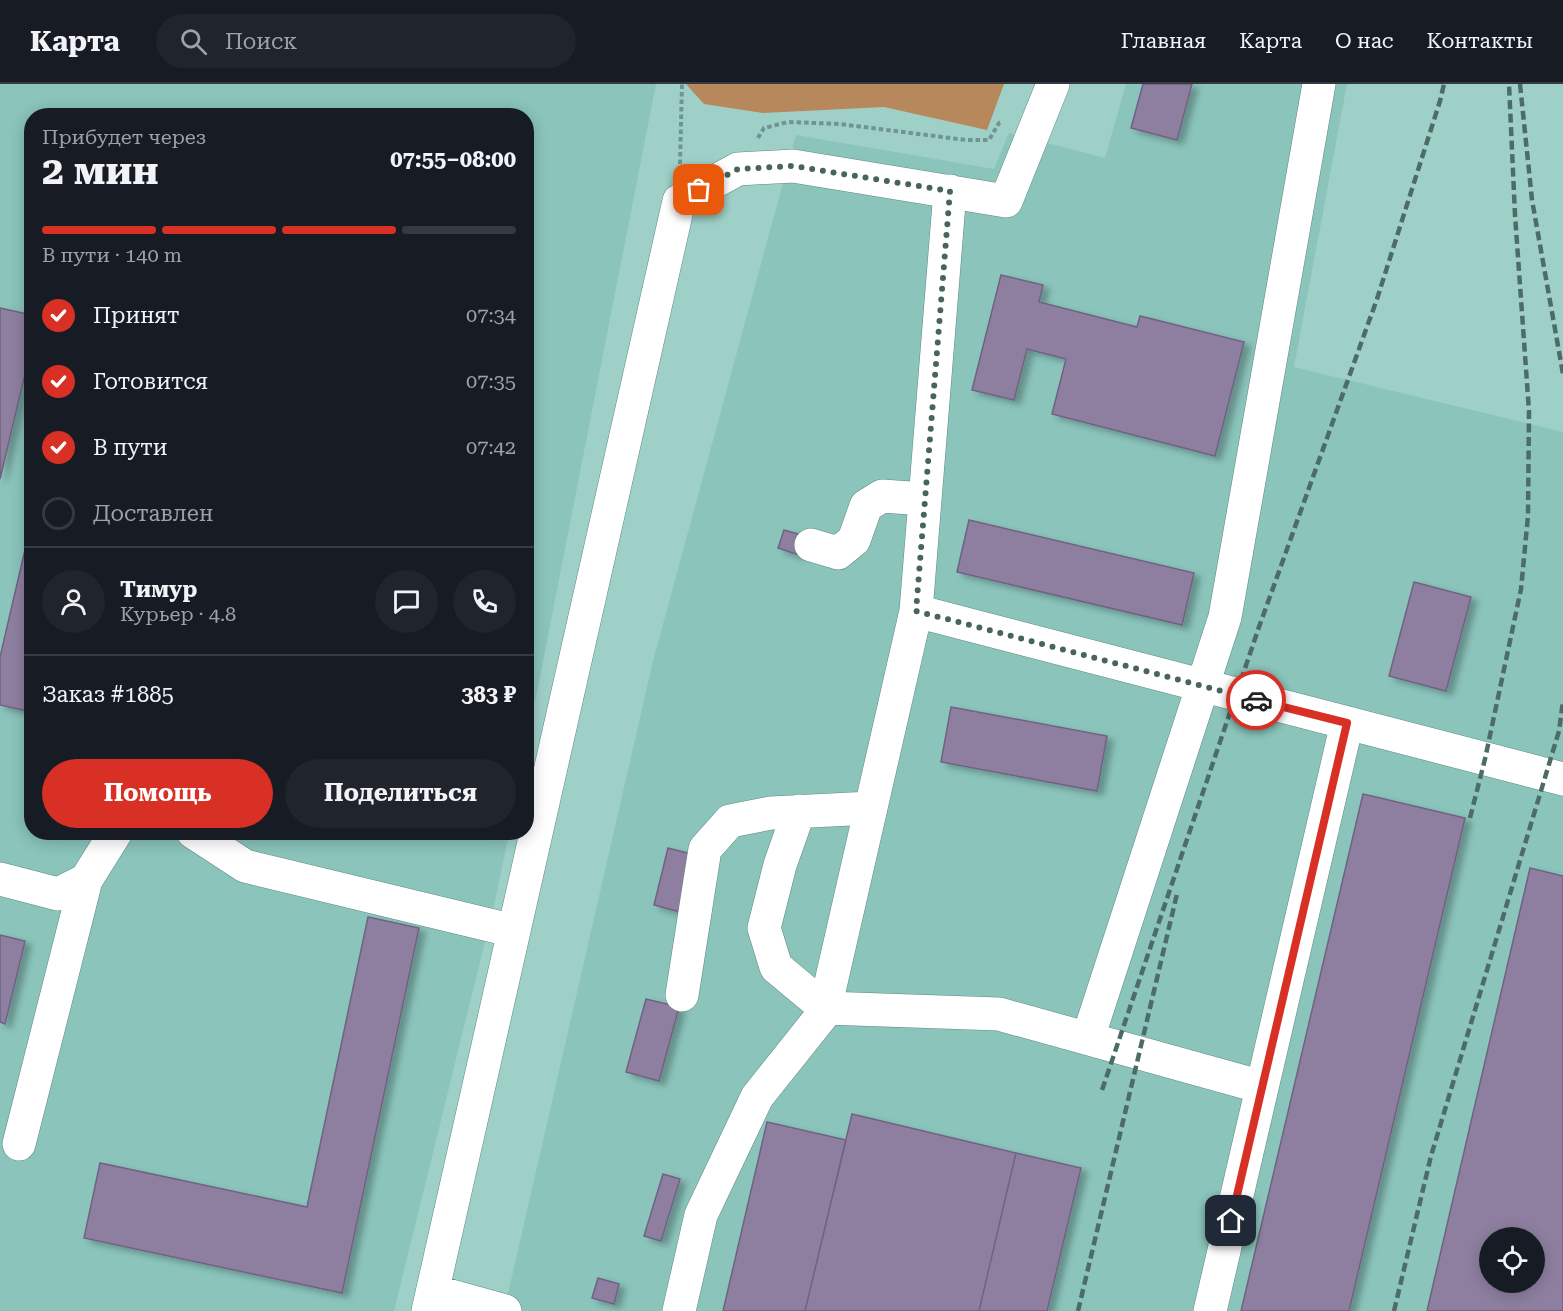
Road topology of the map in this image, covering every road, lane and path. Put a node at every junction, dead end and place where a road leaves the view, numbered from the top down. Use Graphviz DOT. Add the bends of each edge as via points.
graph roads {
  1 [pos="682,84"];
  2 [pos="1319,84"];
  3 [pos="1043,111"];
  4 [pos="738,169"];
  5 [pos="950,191"];
  6 [pos="679,201"];
  7 [pos="925,499"];
  8 [pos="811,545"];
  9 [pos="916,611"];
  10 [pos="1203,686"];
  11 [pos="1347,723"];
  12 [pos="1563,779"];
  13 [pos="871,808"];
  14 [pos="799,811"];
  15 [pos="111,840"];
  16 [pos="205,840"];
  17 [pos="0,879"];
  18 [pos="86,880"];
  19 [pos="514,931"];
  20 [pos="682,995"];
  21 [pos="825,1008"];
  22 [pos="1088,1038"];
  23 [pos="1262,1087"];
  24 [pos="19,1144"];
  25 [pos="430,1301"];
  26 [pos="678,1307"];
  27 [pos="505,1311"];
  28 [pos="1210,1311"];
  1 -- 6 [label="path"];
  2 -- 10 [label="street" via="1226,617"];
  3 -- 4 [label="path" via="1017,112 999,123 989,140 788,122 764,128"];
  3 -- 5 [label="street" via="1006,201"];
  4 -- 5 [label="street" via="793,166"];
  4 -- 6 [label="street"];
  5 -- 7 [label="street"];
  6 -- 19 [label="street"];
  7 -- 8 [label="street" via="882,496 866,506 854,540 838,553"];
  7 -- 9 [label="street"];
  9 -- 10 [label="street"];
  9 -- 13 [label="street"];
  10 -- 11 [label="street"];
  10 -- 22 [label="street"];
  11 -- 12 [label="street"];
  11 -- 23 [label="street"];
  13 -- 14 [label="street"];
  13 -- 21 [label="street"];
  14 -- 20 [label="street" via="730,821 705,849"];
  14 -- 21 [label="street" via="764,928 776,967"];
  15 -- 18 [label="street"];
  16 -- 19 [label="street" via="245,866"];
  17 -- 18 [label="street" via="58,894"];
  18 -- 24 [label="street"];
  19 -- 25 [label="street"];
  21 -- 22 [label="street" via="999,1014"];
  21 -- 26 [label="street" via="757,1097 701,1215"];
  22 -- 23 [label="street"];
  23 -- 28 [label="street"];
  25 -- 27 [label="street"];
}
